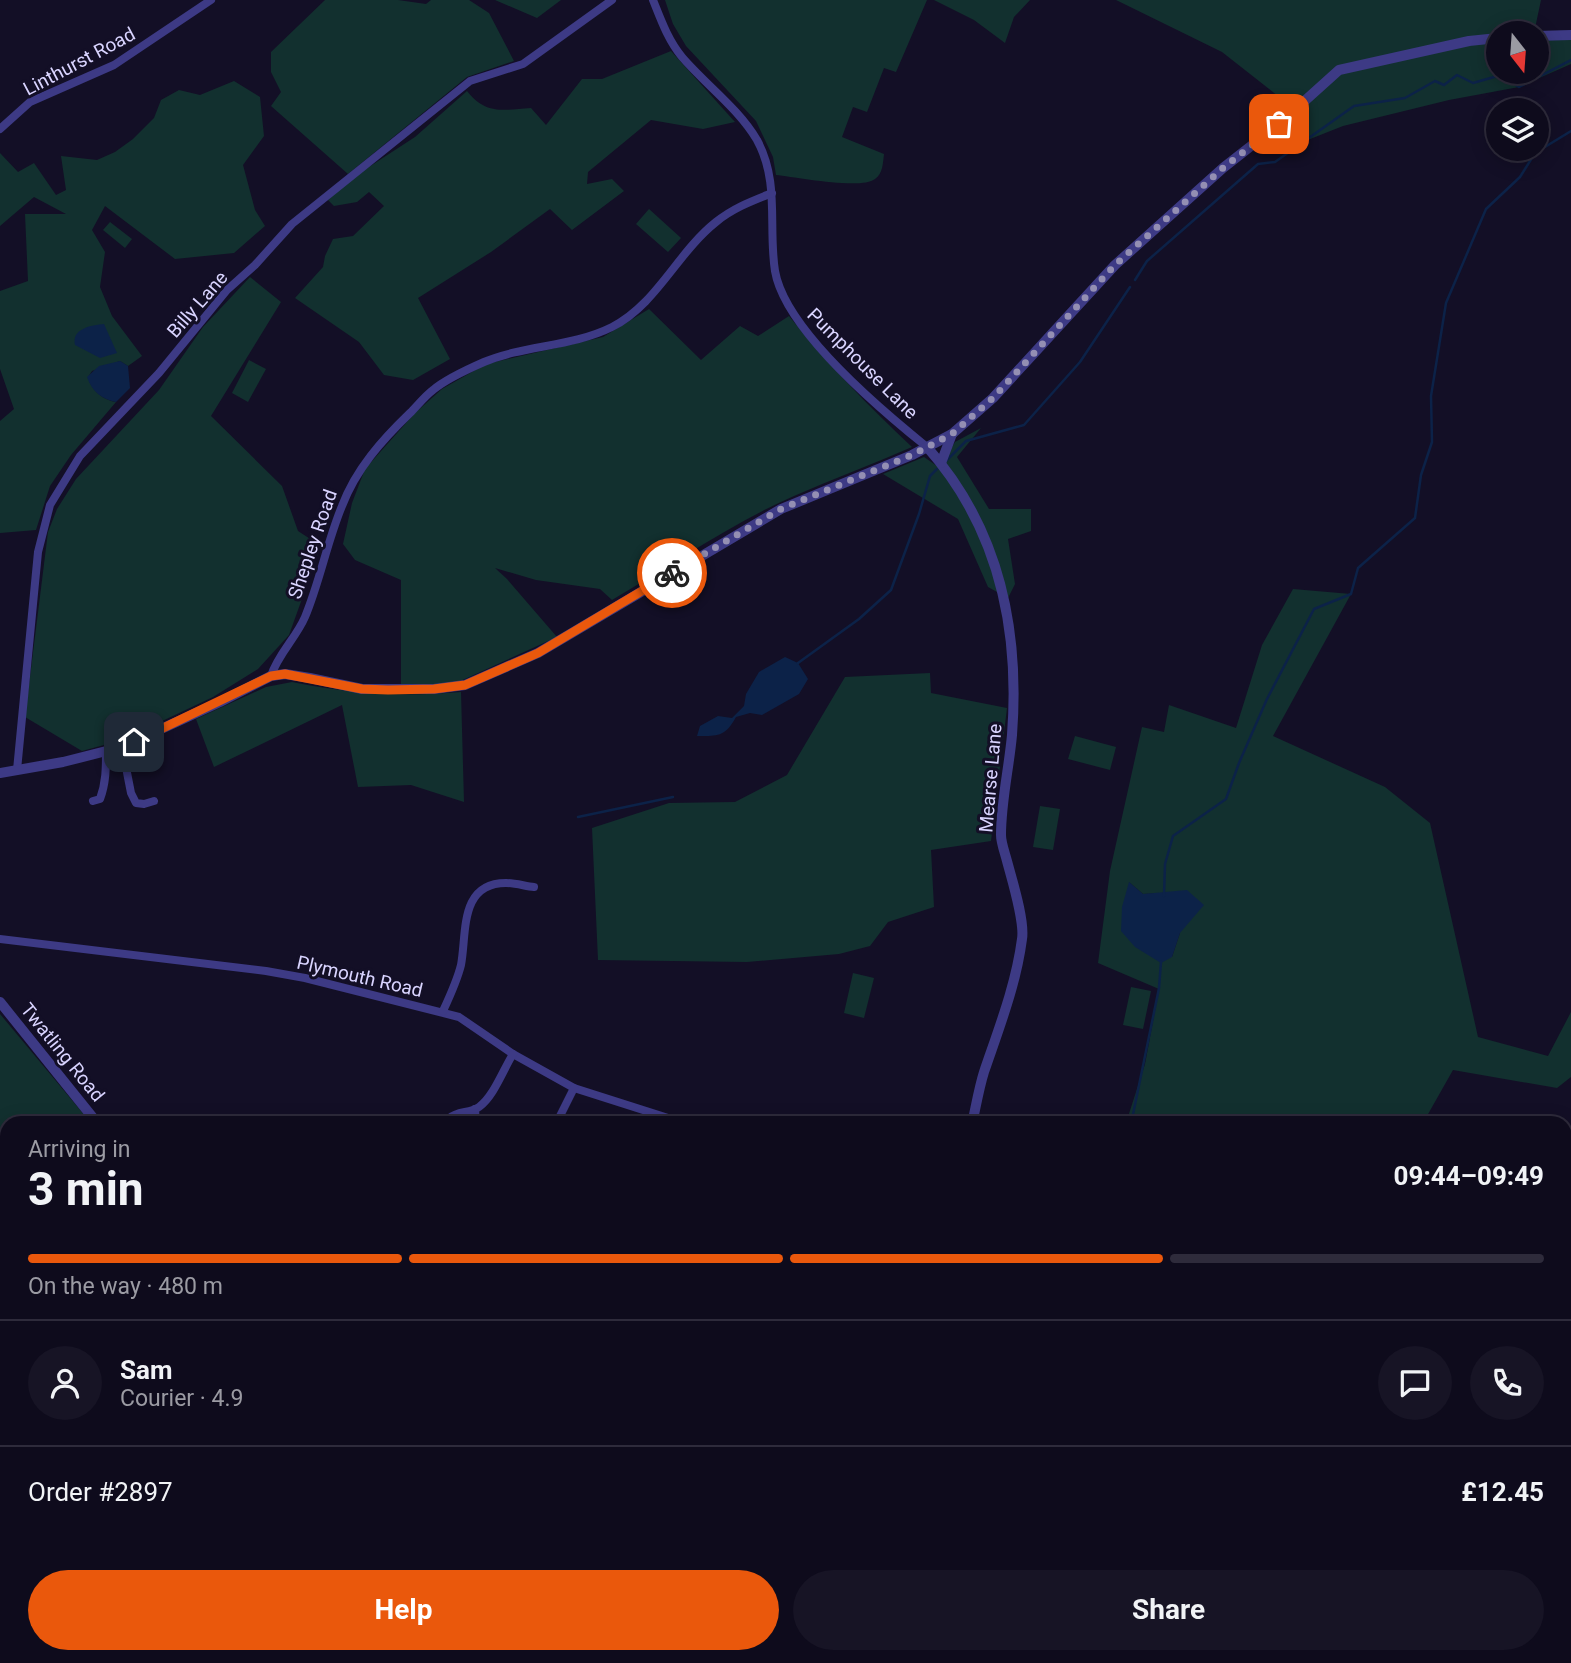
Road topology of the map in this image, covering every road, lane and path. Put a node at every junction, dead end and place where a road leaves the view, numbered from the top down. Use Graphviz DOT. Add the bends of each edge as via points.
graph roads {
  1 [pos="211,0"];
  2 [pos="612,0"];
  3 [pos="653,0"];
  4 [pos="1571,35"];
  5 [pos="1549,36"];
  6 [pos="1486,39"];
  7 [pos="0,129"];
  8 [pos="772,192"];
  9 [pos="952,434"];
  10 [pos="927,447"];
  11 [pos="941,463"];
  12 [pos="271,676"];
  13 [pos="122,747"];
  14 [pos="106,752"];
  15 [pos="17,770"];
  16 [pos="0,773"];
  17 [pos="154,801"];
  18 [pos="93,802"];
  19 [pos="534,887"];
  20 [pos="0,939"];
  21 [pos="0,1002"];
  22 [pos="443,1011"];
  23 [pos="513,1054"];
  24 [pos="573,1088"];
  25 [pos="475,1109"];
  26 [pos="92,1116"];
  27 [pos="450,1116"];
  28 [pos="475,1116"];
  29 [pos="560,1116"];
  30 [pos="655,1116"];
  31 [pos="974,1116"];
  1 -- 7 [label="street, Linthurst Road" via="114,65 30,102"];
  2 -- 15 [label="street, Billy Lane" via="523,64 470,81 292,224 80,456 50,505 37,552"];
  3 -- 8 [label="street, Pumphouse Lane" via="681,55 758,142"];
  4 -- 5 [label="street"];
  6 -- 9 [label="street" via="1339,70 1115,265 993,398"];
  8 -- 10 [label="street, Pumphouse Lane" via="775,273 793,316 857,385"];
  8 -- 12 [label="street, Shepley Road" via="733,209 715,223 641,307 612,327 485,362 434,389 388,435 352,482 306,615"];
  9 -- 10 [label="street"];
  9 -- 11 [label="street"];
  10 -- 11 [label="street, Mearse Lane"];
  10 -- 12 [label="street" via="781,509 574,634 465,685 388,690 285,674"];
  11 -- 31 [label="street, Mearse Lane" via="976,517 995,565 1009,618 1012,668 1012,733 1000,837 1023,936 1013,989"];
  12 -- 13 [label="street"];
  13 -- 14 [label="street"];
  13 -- 17 [label="street" via="136,803"];
  14 -- 15 [label="street"];
  14 -- 18 [label="street" via="102,794"];
  15 -- 16 [label="street"];
  19 -- 22 [label="street" via="505,883 473,899 465,918 461,964"];
  20 -- 22 [label="street, Plymouth Road" via="266,971"];
  21 -- 26 [label="street, Twatling Road"];
  22 -- 23 [label="street, Plymouth Road" via="474,1025"];
  23 -- 24 [label="street, Plymouth Road"];
  23 -- 25 [label="street" via="487,1099"];
  24 -- 29 [label="street"];
  24 -- 30 [label="street, Plymouth Road"];
  25 -- 27 [label="street"];
  25 -- 28 [label="street"];
}
